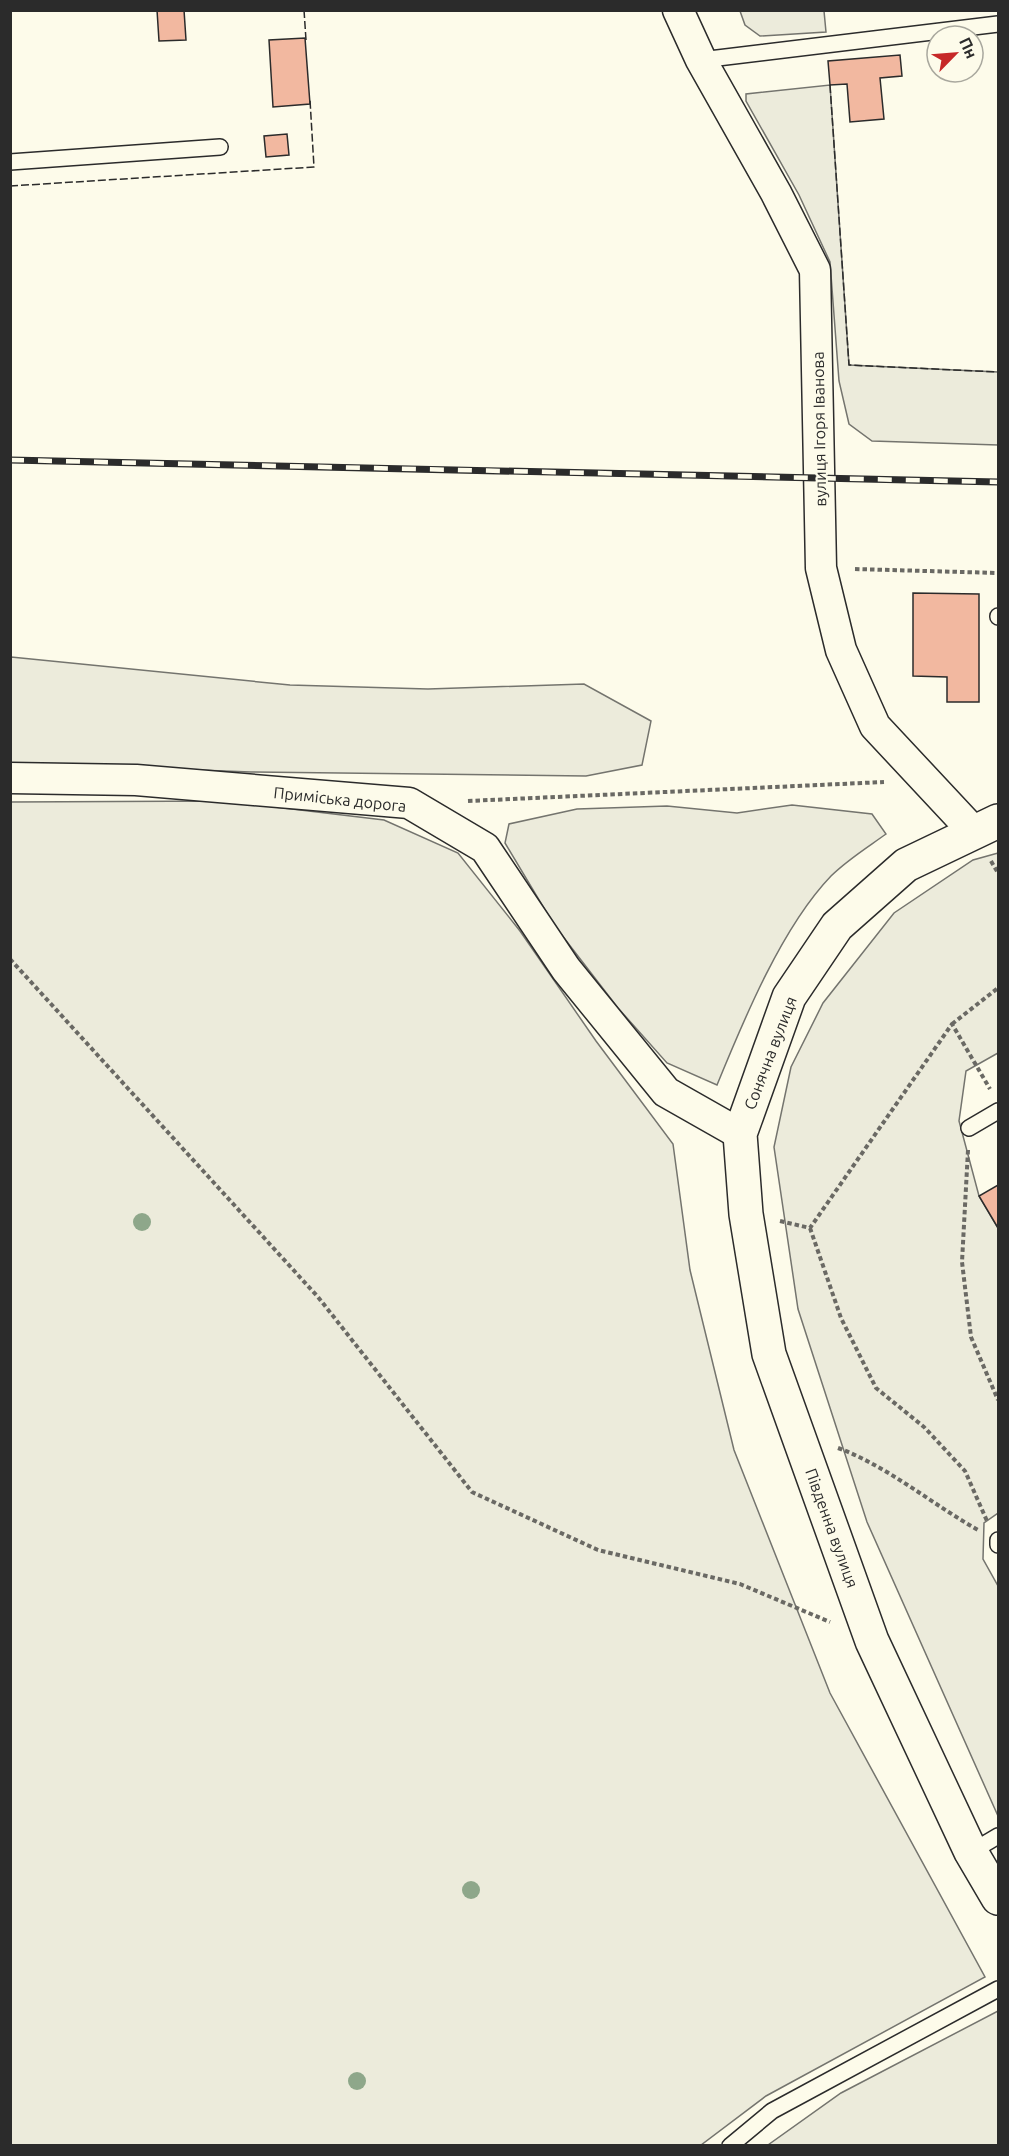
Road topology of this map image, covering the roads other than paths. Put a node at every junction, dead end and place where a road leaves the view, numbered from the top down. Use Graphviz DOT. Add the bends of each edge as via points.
graph roads {
  1 [pos="678,10"];
  2 [pos="999,24"];
  3 [pos="701,60"];
  4 [pos="220,147"];
  5 [pos="10,162"];
  6 [pos="10,778"];
  7 [pos="986,827"];
  8 [pos="999,1112"];
  9 [pos="969,1128"];
  10 [pos="740,1134"];
  11 [pos="985,1844"];
  12 [pos="999,1898"];
  13 [pos="999,1989"];
  14 [pos="730,2145"];
  1 -- 3 [label="street, вулиця Ігоря Іванова"];
  2 -- 3 [label="lane"];
  3 -- 7 [label="street, вулиця Ігоря Іванова" via="815,270 821,568 841,650 875,726 926,780"];
  4 -- 5 [label="lane"];
  6 -- 10 [label="street, Приміська дорога" via="136,780 409,803 485,848 566,969 666,1092"];
  7 -- 10 [label="street, Сонячна вулиця" via="906,865 837,926 789,997"];
  8 -- 9 [label="lane"];
  10 -- 11 [label="street, Південна вулиця" via="747,1214 769,1354 872,1641"];
  11 -- 12 [label="street, Південна вулиця"];
  13 -- 14 [label="lane" via="772,2111"];
}
